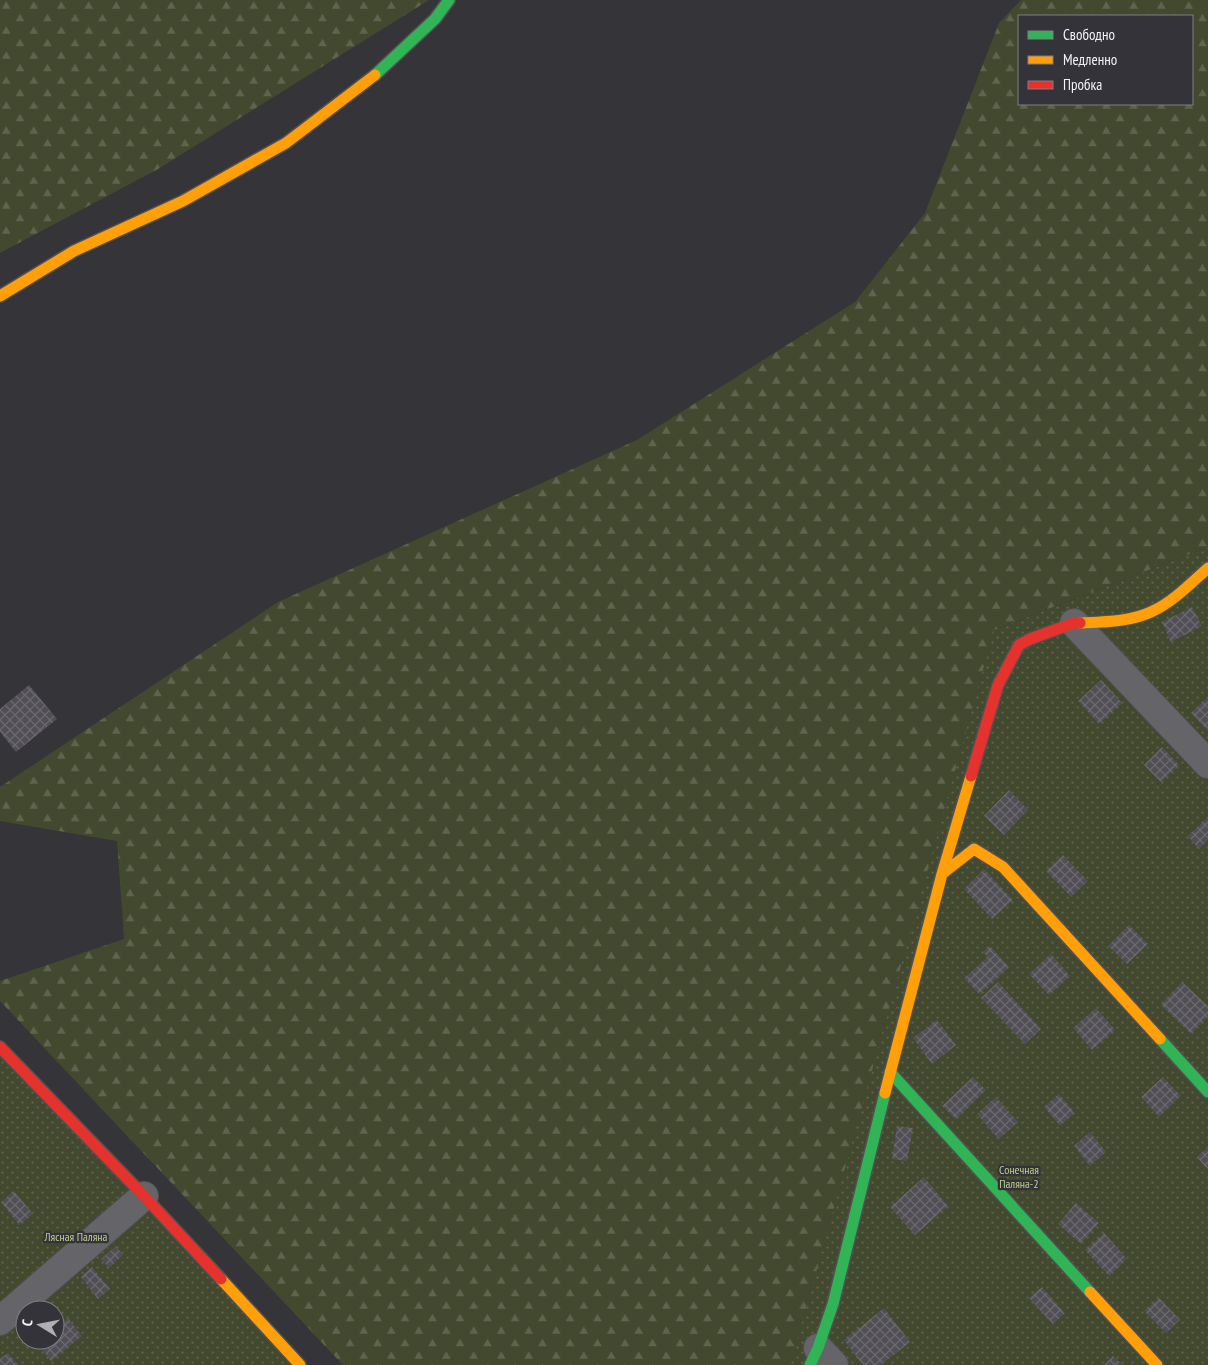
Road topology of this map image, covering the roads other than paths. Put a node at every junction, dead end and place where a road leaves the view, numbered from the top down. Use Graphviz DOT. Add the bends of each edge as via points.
graph roads {
  1 [pos="449,0"];
  2 [pos="0,296"];
  3 [pos="1208,568"];
  4 [pos="1074,623"];
  5 [pos="1208,764"];
  6 [pos="942,874"];
  7 [pos="0,1047"];
  8 [pos="890,1072"];
  9 [pos="1208,1092"];
  10 [pos="144,1196"];
  11 [pos="0,1320"];
  12 [pos="821,1359"];
  13 [pos="300,1365"];
  14 [pos="1157,1365"];
  1 -- 2 [label="street" via="435,19 386,66 286,143 183,201 74,250"];
  3 -- 4 [label="street" via="1173,599 1152,612 1118,621"];
  4 -- 5 [label="street"];
  4 -- 6 [label="street" via="1019,645 998,684"];
  6 -- 8 [label="street"];
  6 -- 9 [label="street" via="974,849 1004,867"];
  7 -- 10 [label="street"];
  8 -- 12 [label="street"];
  8 -- 14 [label="street"];
  10 -- 11 [label="street"];
  10 -- 13 [label="street"];
}
